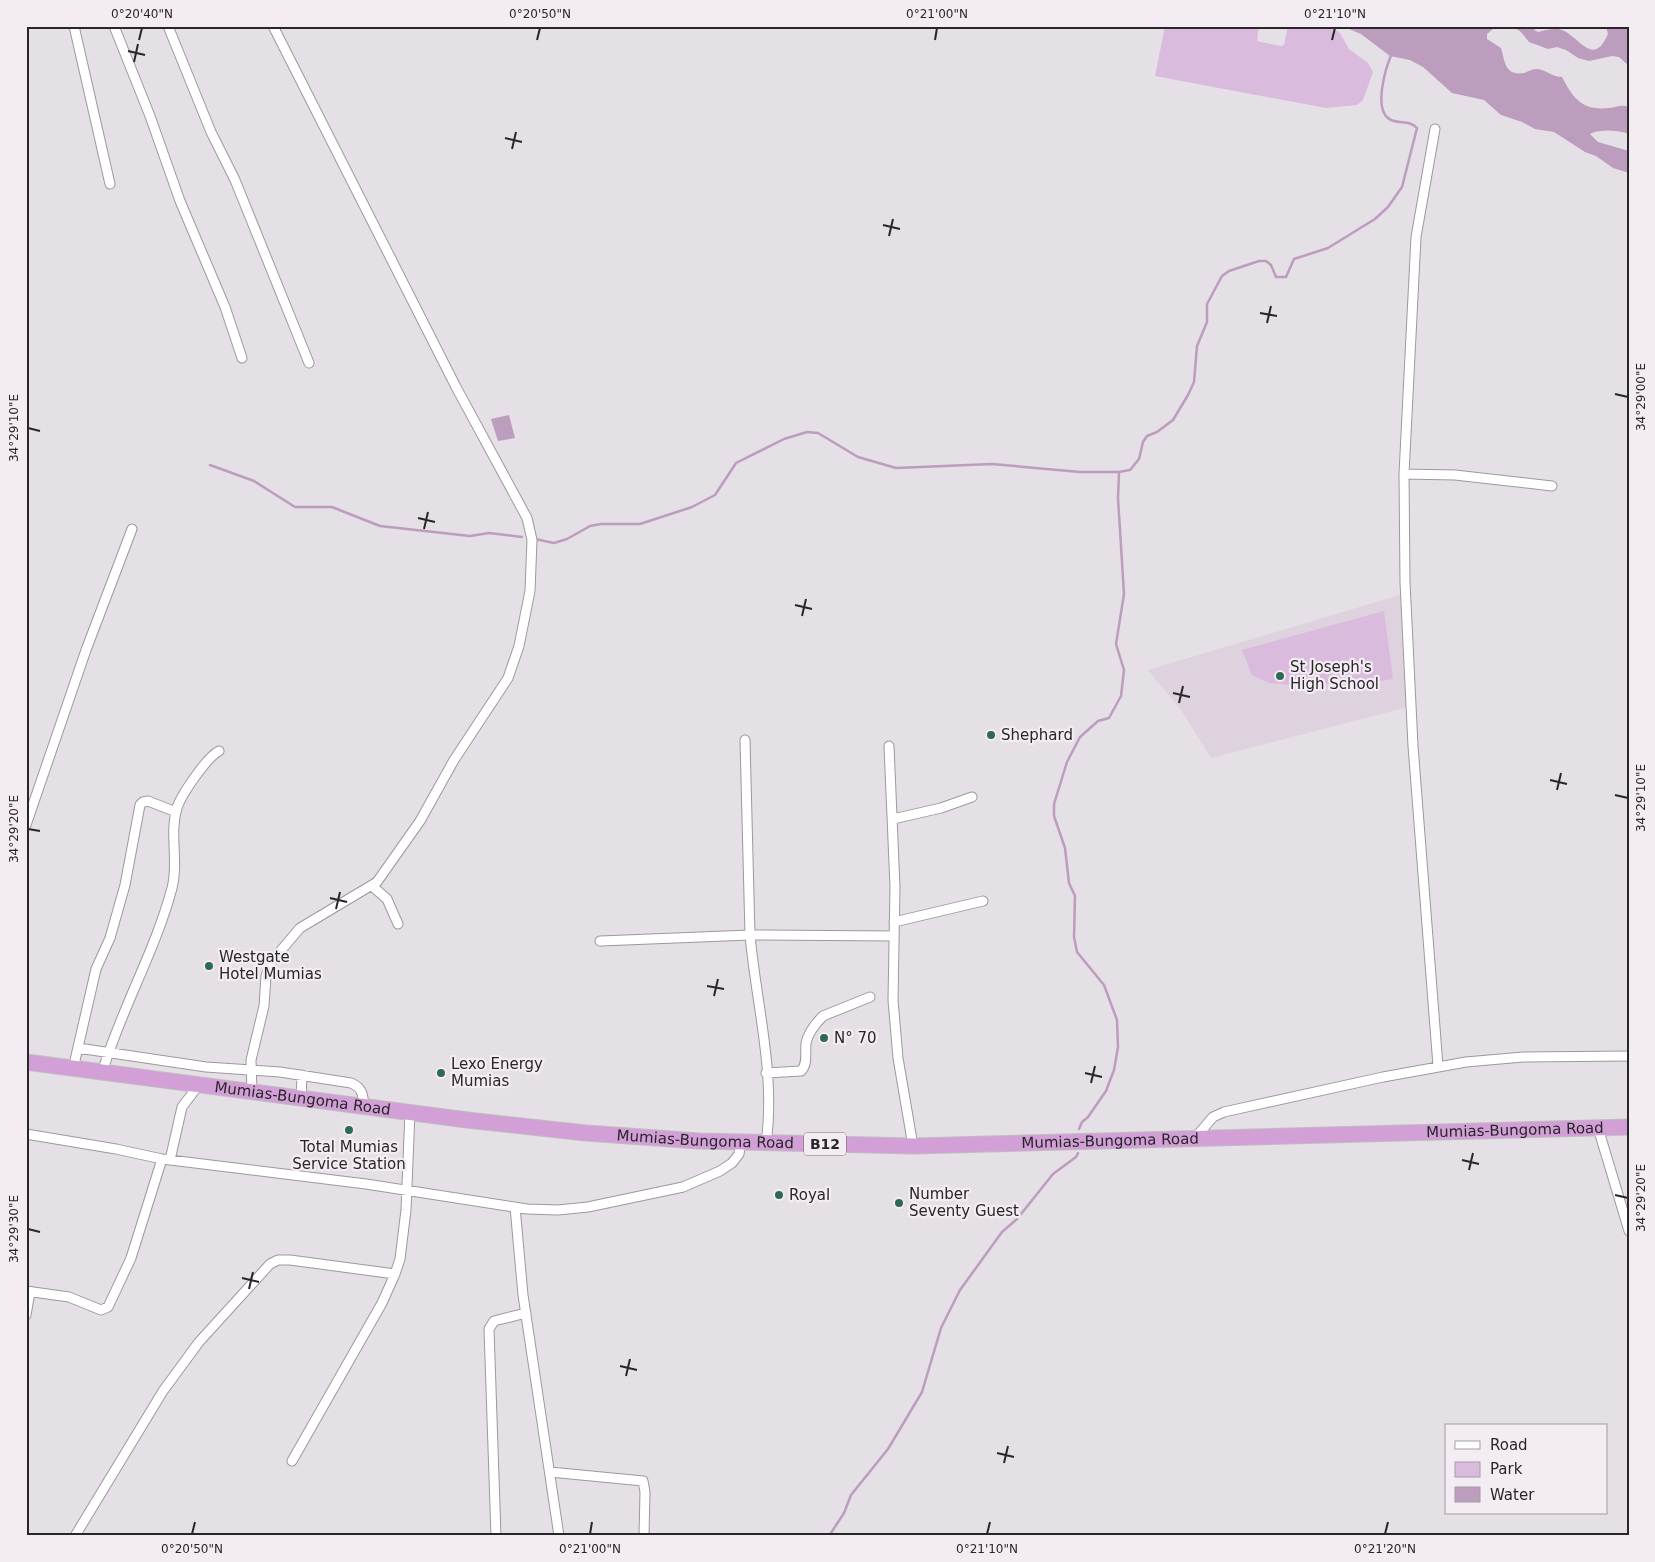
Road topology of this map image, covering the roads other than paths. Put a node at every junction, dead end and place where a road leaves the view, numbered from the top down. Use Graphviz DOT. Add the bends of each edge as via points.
graph roads {
  1 [pos="74,26"];
  2 [pos="114,26"];
  3 [pos="168,26"];
  4 [pos="272,26"];
  5 [pos="1435,129"];
  6 [pos="110,184"];
  7 [pos="242,358"];
  8 [pos="309,363"];
  9 [pos="1404,474"];
  10 [pos="1552,486"];
  11 [pos="132,530"];
  12 [pos="745,740"];
  13 [pos="889,746"];
  14 [pos="219,751"];
  15 [pos="972,797"];
  16 [pos="176,812"];
  17 [pos="893,819"];
  18 [pos="26,825"];
  19 [pos="372,886"];
  20 [pos="983,901"];
  21 [pos="894,922"];
  22 [pos="398,924"];
  23 [pos="750,935"];
  24 [pos="894,936"];
  25 [pos="600,941"];
  26 [pos="870,997"];
  27 [pos="78,1048"];
  28 [pos="108,1052"];
  29 [pos="1629,1056"];
  30 [pos="145,1058"];
  31 [pos="26,1062"];
  32 [pos="180,1063"];
  33 [pos="1438,1066"];
  34 [pos="206,1067"];
  35 [pos="73,1069"];
  36 [pos="239,1070"];
  37 [pos="251,1071"];
  38 [pos="102,1073"];
  39 [pos="766,1073"];
  40 [pos="302,1075"];
  41 [pos="141,1078"];
  42 [pos="175,1083"];
  43 [pos="201,1086"];
  44 [pos="245,1092"];
  45 [pos="301,1099"];
  46 [pos="364,1107"];
  47 [pos="410,1112"];
  48 [pos="1629,1127"];
  49 [pos="1598,1128"];
  50 [pos="26,1134"];
  51 [pos="1195,1138"];
  52 [pos="741,1142"];
  53 [pos="766,1143"];
  54 [pos="913,1146"];
  55 [pos="166,1160"];
  56 [pos="406,1191"];
  57 [pos="515,1207"];
  58 [pos="1629,1231"];
  59 [pos="395,1274"];
  60 [pos="28,1291"];
  61 [pos="526,1314"];
  62 [pos="26,1315"];
  63 [pos="292,1461"];
  64 [pos="550,1472"];
  65 [pos="75,1536"];
  66 [pos="496,1536"];
  67 [pos="559,1536"];
  68 [pos="644,1536"];
  1 -- 6 [label="street"];
  2 -- 7 [label="street" via="180,201 225,306"];
  3 -- 8 [label="street" via="208,124 236,180"];
  4 -- 19 [label="street" via="456,387 519,502 531,531 530,591 519,646 508,678 454,760 420,821"];
  5 -- 9 [label="street" via="1416,237"];
  9 -- 10 [label="street" via="1455,475"];
  9 -- 33 [label="street" via="1413,756"];
  11 -- 18 [label="street" via="77,674"];
  12 -- 23 [label="street"];
  13 -- 17 [label="street"];
  14 -- 16 [label="street" via="208,759"];
  15 -- 17 [label="street"];
  16 -- 27 [label="street" via="148,801 140,805 125,885 110,938 96,969"];
  16 -- 28 [label="street" via="172,887 156,937"];
  17 -- 21 [label="street"];
  19 -- 22 [label="street" via="387,899"];
  19 -- 37 [label="street" via="300,928 272,961 266,976 264,1006"];
  20 -- 21 [label="street"];
  21 -- 24 [label="street"];
  23 -- 24 [label="street"];
  23 -- 25 [label="street"];
  23 -- 39 [label="street"];
  24 -- 54 [label="street" via="896,1047"];
  26 -- 39 [label="street" via="818,1021 806,1042 803,1069"];
  27 -- 28 [label="street"];
  27 -- 35 [label="street"];
  28 -- 30 [label="street"];
  28 -- 38 [label="street"];
  29 -- 33 [label="street" via="1507,1058"];
  30 -- 32 [label="street"];
  30 -- 41 [label="street"];
  31 -- 35 [label="highway, Mumias-Bungoma Road / B12"];
  32 -- 34 [label="street"];
  32 -- 42 [label="street"];
  33 -- 51 [label="street" via="1224,1112 1213,1117"];
  34 -- 36 [label="street"];
  34 -- 43 [label="street"];
  35 -- 38 [label="highway, Mumias-Bungoma Road / B12"];
  36 -- 37 [label="street"];
  36 -- 44 [label="street"];
  37 -- 40 [label="street"];
  37 -- 44 [label="street"];
  38 -- 41 [label="highway, Mumias-Bungoma Road / B12"];
  39 -- 53 [label="street" via="769,1109"];
  40 -- 45 [label="street"];
  40 -- 46 [label="street" via="358,1086 363,1092"];
  41 -- 42 [label="highway, Mumias-Bungoma Road / B12"];
  42 -- 43 [label="highway, Mumias-Bungoma Road / B12"];
  43 -- 44 [label="highway, Mumias-Bungoma Road / B12"];
  43 -- 55 [label="street" via="182,1107"];
  44 -- 45 [label="highway, Mumias-Bungoma Road / B12"];
  45 -- 46 [label="highway, Mumias-Bungoma Road / B12"];
  46 -- 47 [label="highway, Mumias-Bungoma Road / B12"];
  47 -- 52 [label="highway, Mumias-Bungoma Road / B12" via="586,1132"];
  47 -- 56 [label="street"];
  48 -- 49 [label="highway, Mumias-Bungoma Road / B12"];
  49 -- 51 [label="highway, Mumias-Bungoma Road / B12"];
  49 -- 58 [label="street"];
  50 -- 55 [label="street"];
  51 -- 54 [label="highway, Mumias-Bungoma Road / B12"];
  52 -- 53 [label="highway, Mumias-Bungoma Road / B12"];
  52 -- 57 [label="street" via="739,1154 732,1163 683,1187 588,1207 558,1210"];
  53 -- 54 [label="highway, Mumias-Bungoma Road / B12"];
  55 -- 56 [label="street"];
  55 -- 60 [label="street" via="136,1243 108,1307 102,1310 77,1299"];
  56 -- 57 [label="street"];
  56 -- 59 [label="street"];
  57 -- 61 [label="street"];
  59 -- 63 [label="street"];
  59 -- 65 [label="street" via="290,1260 270,1264 199,1342 163,1391"];
  60 -- 62 [label="street"];
  61 -- 64 [label="street"];
  61 -- 66 [label="street" via="494,1322 489,1329"];
  64 -- 67 [label="street"];
  64 -- 68 [label="street" via="643,1481"];
}
